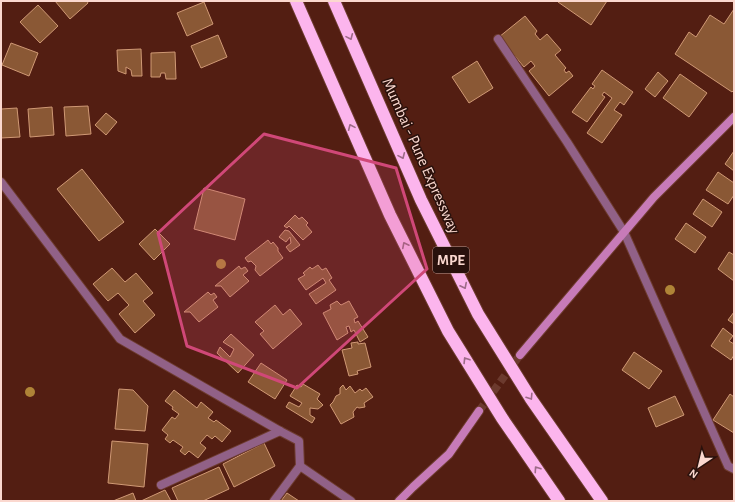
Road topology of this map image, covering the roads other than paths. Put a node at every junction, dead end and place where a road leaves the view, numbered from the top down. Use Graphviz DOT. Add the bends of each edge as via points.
graph roads {
  1 [pos="296,1"];
  2 [pos="334,1"];
  3 [pos="498,39"];
  4 [pos="734,117"];
  5 [pos="1,182"];
  6 [pos="624,232"];
  7 [pos="520,355"];
  8 [pos="479,410"];
  9 [pos="280,431"];
  10 [pos="300,466"];
  11 [pos="734,469"];
  12 [pos="161,485"];
  13 [pos="274,501"];
  14 [pos="351,501"];
  15 [pos="400,501"];
  16 [pos="559,501"];
  17 [pos="602,501"];
  16 -- 1 [label="highway, MPE, one-way" via="502,418 448,331 390,215"];
  2 -- 17 [label="highway, Mumbai - Pune Expressway / MPE, one-way" via="421,200 478,314 531,399"];
  3 -- 6 [label="street"];
  4 -- 6 [label="street" via="654,197"];
  5 -- 9 [label="street" via="120,340"];
  6 -- 7 [label="street"];
  6 -- 11 [label="street" via="728,466"];
  8 -- 15 [label="street" via="449,454"];
  9 -- 10 [label="street" via="299,440"];
  9 -- 12 [label="street"];
  10 -- 13 [label="street"];
  10 -- 14 [label="street"];
}
